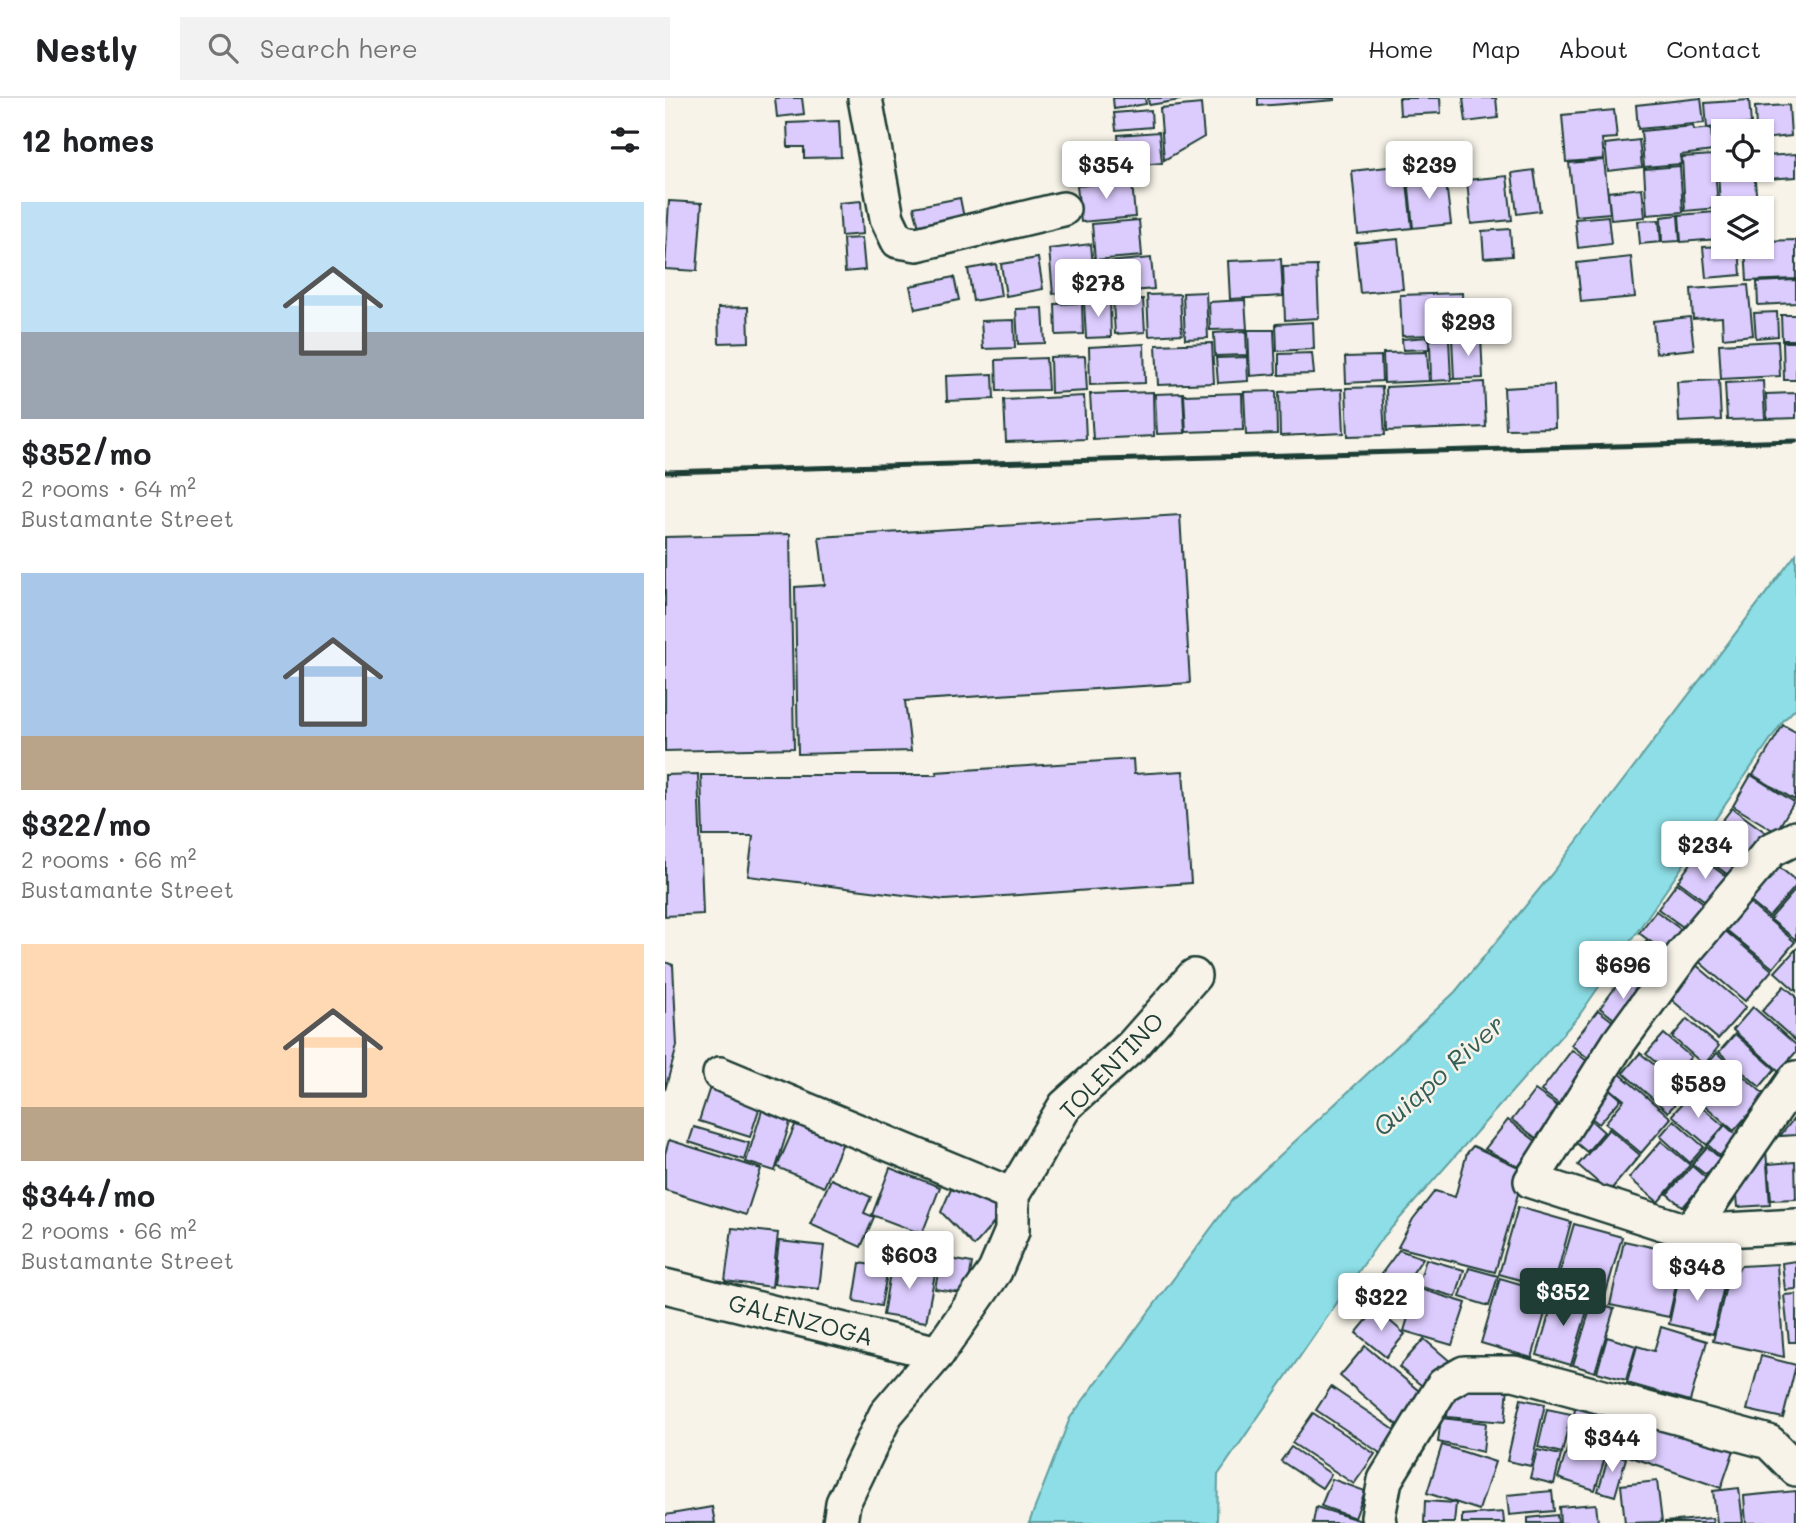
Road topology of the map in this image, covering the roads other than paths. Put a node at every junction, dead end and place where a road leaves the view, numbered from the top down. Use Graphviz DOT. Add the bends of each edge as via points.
graph roads {
  1 [pos="865,98"];
  2 [pos="1063,209"];
  3 [pos="1796,838"];
  4 [pos="1194,976"];
  5 [pos="720,1074"];
  6 [pos="1796,1078"];
  7 [pos="1012,1195"];
  8 [pos="1796,1226"];
  9 [pos="1690,1232"];
  10 [pos="665,1286"];
  11 [pos="938,1353"];
  12 [pos="1796,1469"];
  13 [pos="841,1523"];
  14 [pos="1379,1523"];
  1 -- 2 [label="street" via="887,218 898,240 917,244"];
  3 -- 9 [label="street" via="1771,850 1683,953 1619,1042 1531,1181"];
  4 -- 7 [label="street, TOLENTINO" via="1132,1046 1065,1106"];
  5 -- 7 [label="street"];
  6 -- 9 [label="street"];
  7 -- 11 [label="street" via="1012,1231 995,1271"];
  8 -- 9 [label="street"];
  10 -- 11 [label="street, GALENZOGA"];
  11 -- 13 [label="street" via="886,1414 843,1503"];
  12 -- 14 [label="street" via="1769,1442 1514,1373 1464,1373 1443,1385 1385,1480"];
}
